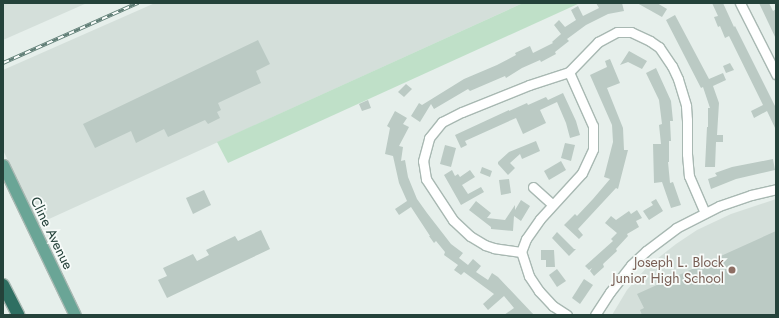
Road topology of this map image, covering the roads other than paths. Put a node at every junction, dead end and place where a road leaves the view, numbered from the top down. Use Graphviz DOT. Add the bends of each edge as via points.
graph roads {
  1 [pos="740,3"];
  2 [pos="569,72"];
  3 [pos="776,74"];
  4 [pos="3,165"];
  5 [pos="533,187"];
  6 [pos="776,189"];
  7 [pos="552,204"];
  8 [pos="705,213"];
  9 [pos="521,252"];
  10 [pos="3,285"];
  11 [pos="3,290"];
  12 [pos="14,315"];
  13 [pos="18,315"];
  14 [pos="75,315"];
  15 [pos="567,315"];
  16 [pos="595,315"];
  1 -- 3 [label="street"];
  2 -- 7 [label="street" via="593,126 593,149 582,173"];
  2 -- 8 [label="street" via="598,42 617,32 639,34 658,47 672,66 683,94 687,120 689,176"];
  2 -- 9 [label="street" via="523,87 451,117 433,131 425,146 423,161 426,179 453,220 466,233 485,245"];
  4 -- 14 [label="main road, Cline Avenue"];
  5 -- 7 [label="street"];
  6 -- 8 [label="street" via="751,195"];
  7 -- 9 [label="street" via="526,239"];
  8 -- 16 [label="street" via="676,228 646,251 620,278"];
  9 -- 15 [label="street" via="529,276 539,291 553,306"];
  10 -- 13 [label="highway"];
  11 -- 12 [label="highway"];
}
